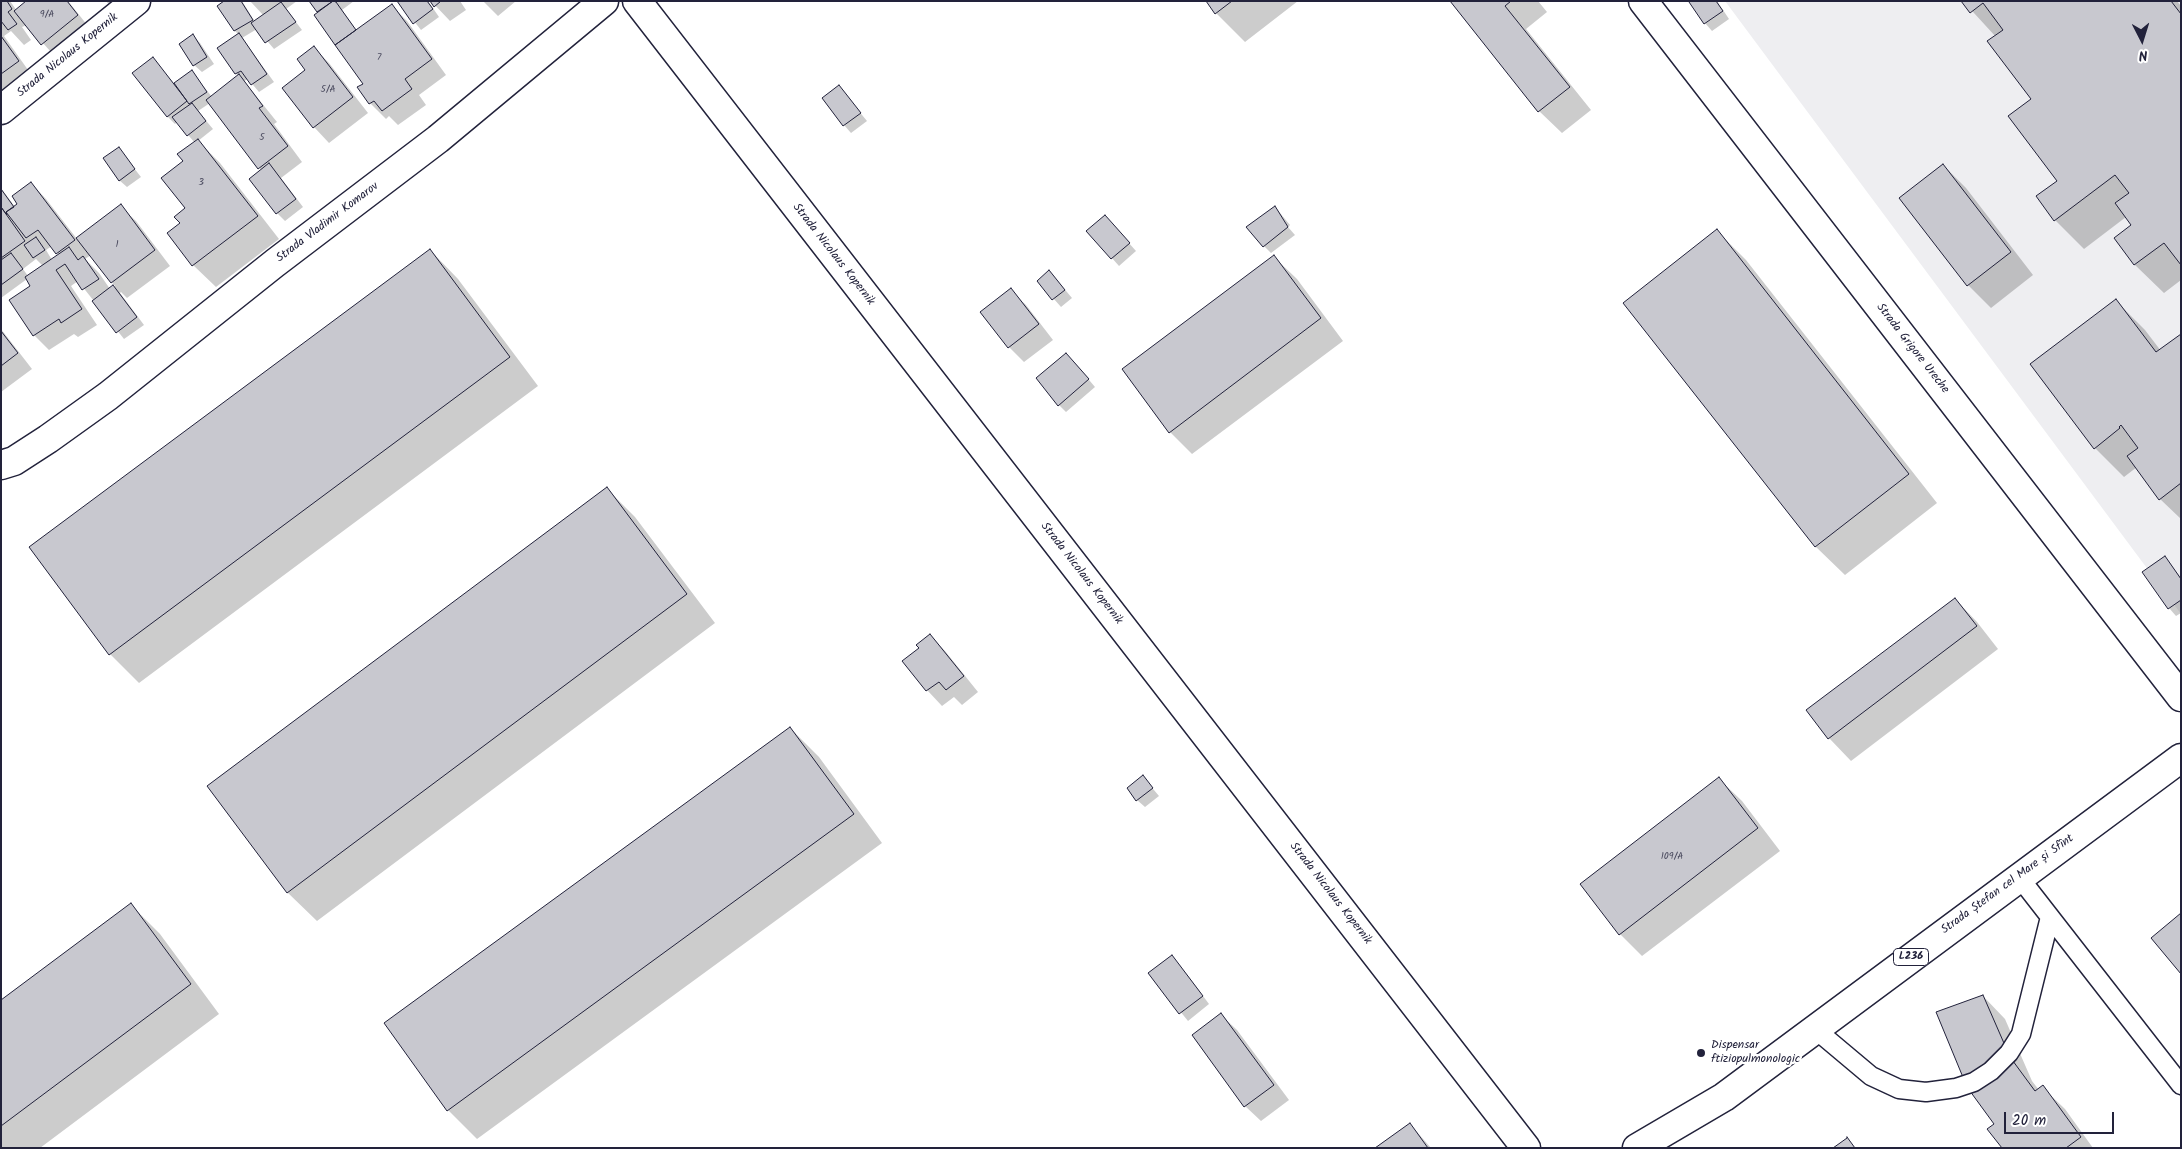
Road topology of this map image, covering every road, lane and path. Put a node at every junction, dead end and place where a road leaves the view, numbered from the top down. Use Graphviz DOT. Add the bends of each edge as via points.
graph roads {
  1 [pos="136,1"];
  2 [pos="604,1"];
  3 [pos="636,1"];
  4 [pos="1642,1"];
  5 [pos="1,110"];
  6 [pos="1,465"];
  7 [pos="2181,697"];
  8 [pos="2181,758"];
  9 [pos="2018,877"];
  10 [pos="2050,917"];
  11 [pos="1815,1029"];
  12 [pos="2181,1085"];
  13 [pos="1526,1148"];
  14 [pos="1637,1148"];
  1 -- 5 [label="street, Strada Nicolaus Kopernik"];
  2 -- 6 [label="street, Strada Vladimir Komarov" via="438,139 108,396 14,461"];
  3 -- 13 [label="street, Strada Nicolaus Kopernik"];
  4 -- 7 [label="street, Strada Grigore Ureche"];
  8 -- 9 [label="street, Strada Ștefan cel Mare și Sfînt / L236"];
  9 -- 10 [label="lane"];
  9 -- 11 [label="street, Strada Ștefan cel Mare și Sfînt / L236"];
  10 -- 11 [label="lane" via="2021,1034 2009,1053 1974,1082 1926,1092 1898,1089 1871,1076"];
  10 -- 12 [label="lane"];
  11 -- 14 [label="street, Strada Ștefan cel Mare și Sfînt / L236" via="1724,1097"];
}
